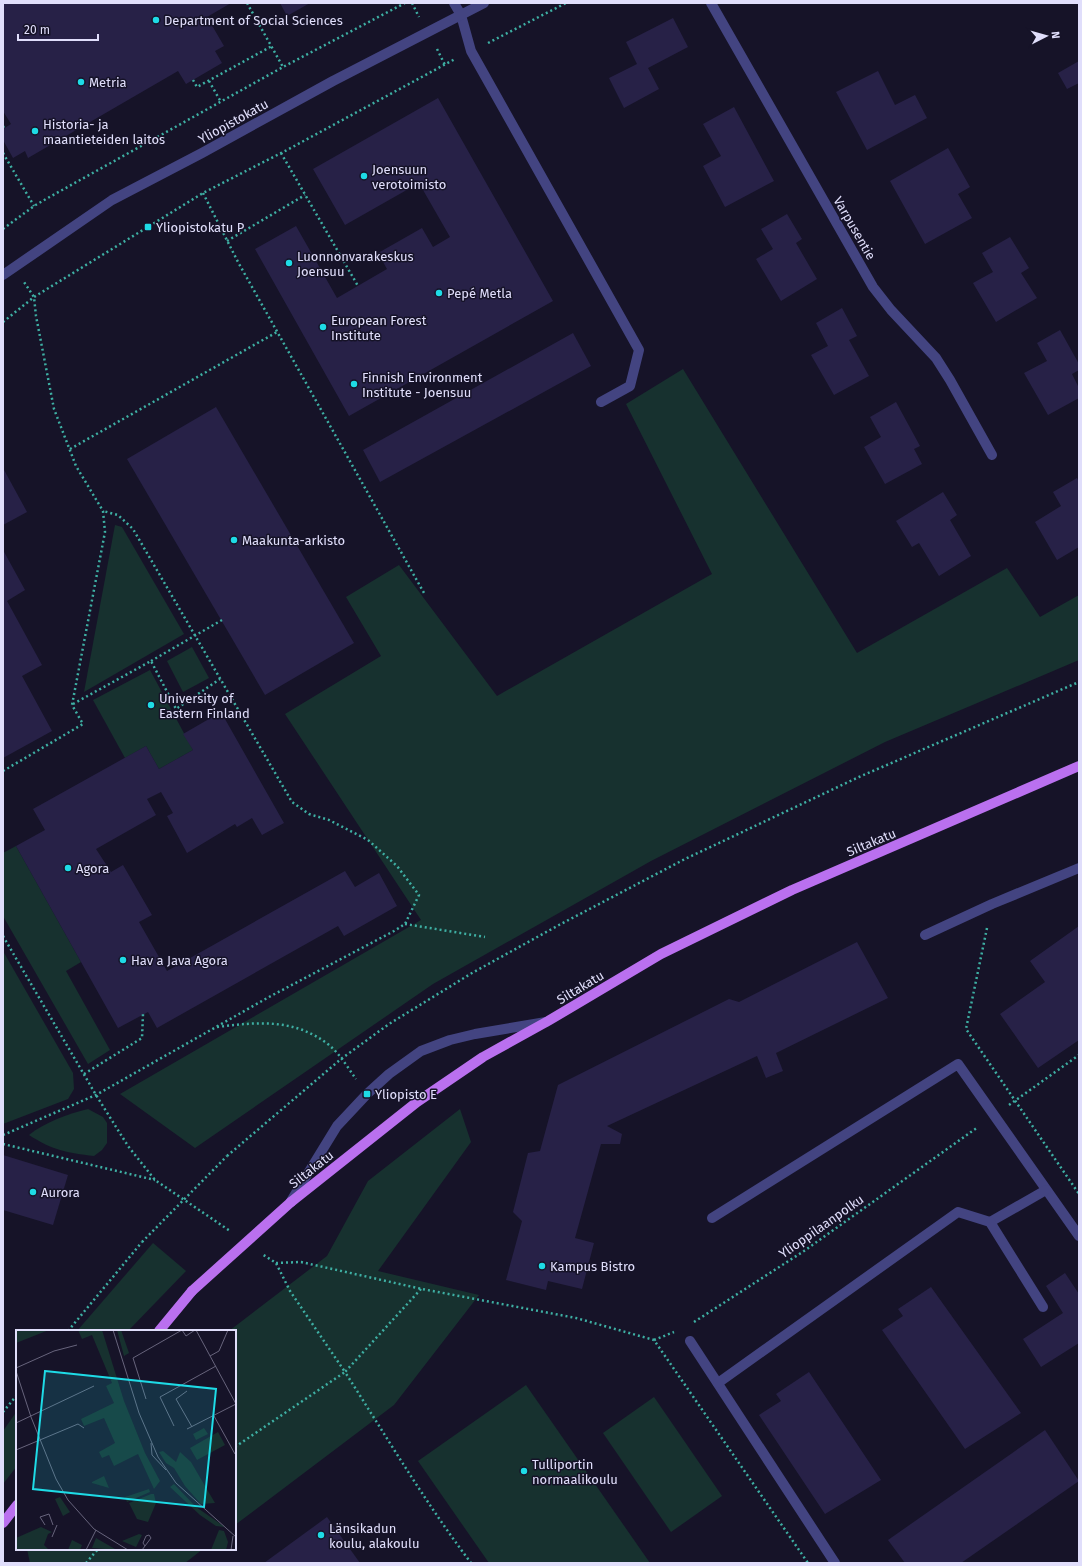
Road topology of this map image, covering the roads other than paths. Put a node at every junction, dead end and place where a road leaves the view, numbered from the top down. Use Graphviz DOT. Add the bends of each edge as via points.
graph roads {
  1 [pos="454,3"];
  2 [pos="484,3"];
  3 [pos="711,3"];
  4 [pos="461,15"];
  5 [pos="3,275"];
  6 [pos="601,402"];
  7 [pos="992,455"];
  8 [pos="1079,766"];
  9 [pos="1079,868"];
  10 [pos="925,935"];
  11 [pos="548,1021"];
  12 [pos="1046,1190"];
  13 [pos="290,1202"];
  14 [pos="712,1218"];
  15 [pos="990,1222"];
  16 [pos="1079,1236"];
  17 [pos="1043,1307"];
  18 [pos="160,1330"];
  19 [pos="690,1341"];
  20 [pos="718,1383"];
  21 [pos="16,1506"];
  22 [pos="3,1523"];
  23 [pos="835,1563"];
  1 -- 4 [label="street"];
  2 -- 4 [label="street, Yliopistokatu"];
  3 -- 7 [label="street, Varpusentie" via="873,287 936,358"];
  4 -- 5 [label="street, Yliopistokatu" via="112,200"];
  4 -- 6 [label="street" via="471,51 639,350 630,386"];
  8 -- 11 [label="main road, Siltakatu" via="792,890 661,954"];
  9 -- 10 [label="street"];
  11 -- 13 [label="main road, Siltakatu" via="483,1057 417,1102"];
  11 -- 13 [label="street" via="475,1034 421,1051 389,1074 337,1126"];
  12 -- 14 [label="street" via="958,1064"];
  12 -- 15 [label="street"];
  12 -- 16 [label="street"];
  13 -- 18 [label="main road, Siltakatu, bridge" via="192,1291"];
  15 -- 17 [label="street"];
  15 -- 20 [label="street" via="958,1212"];
  19 -- 20 [label="street"];
  20 -- 23 [label="street"];
  21 -- 22 [label="main road"];
}
